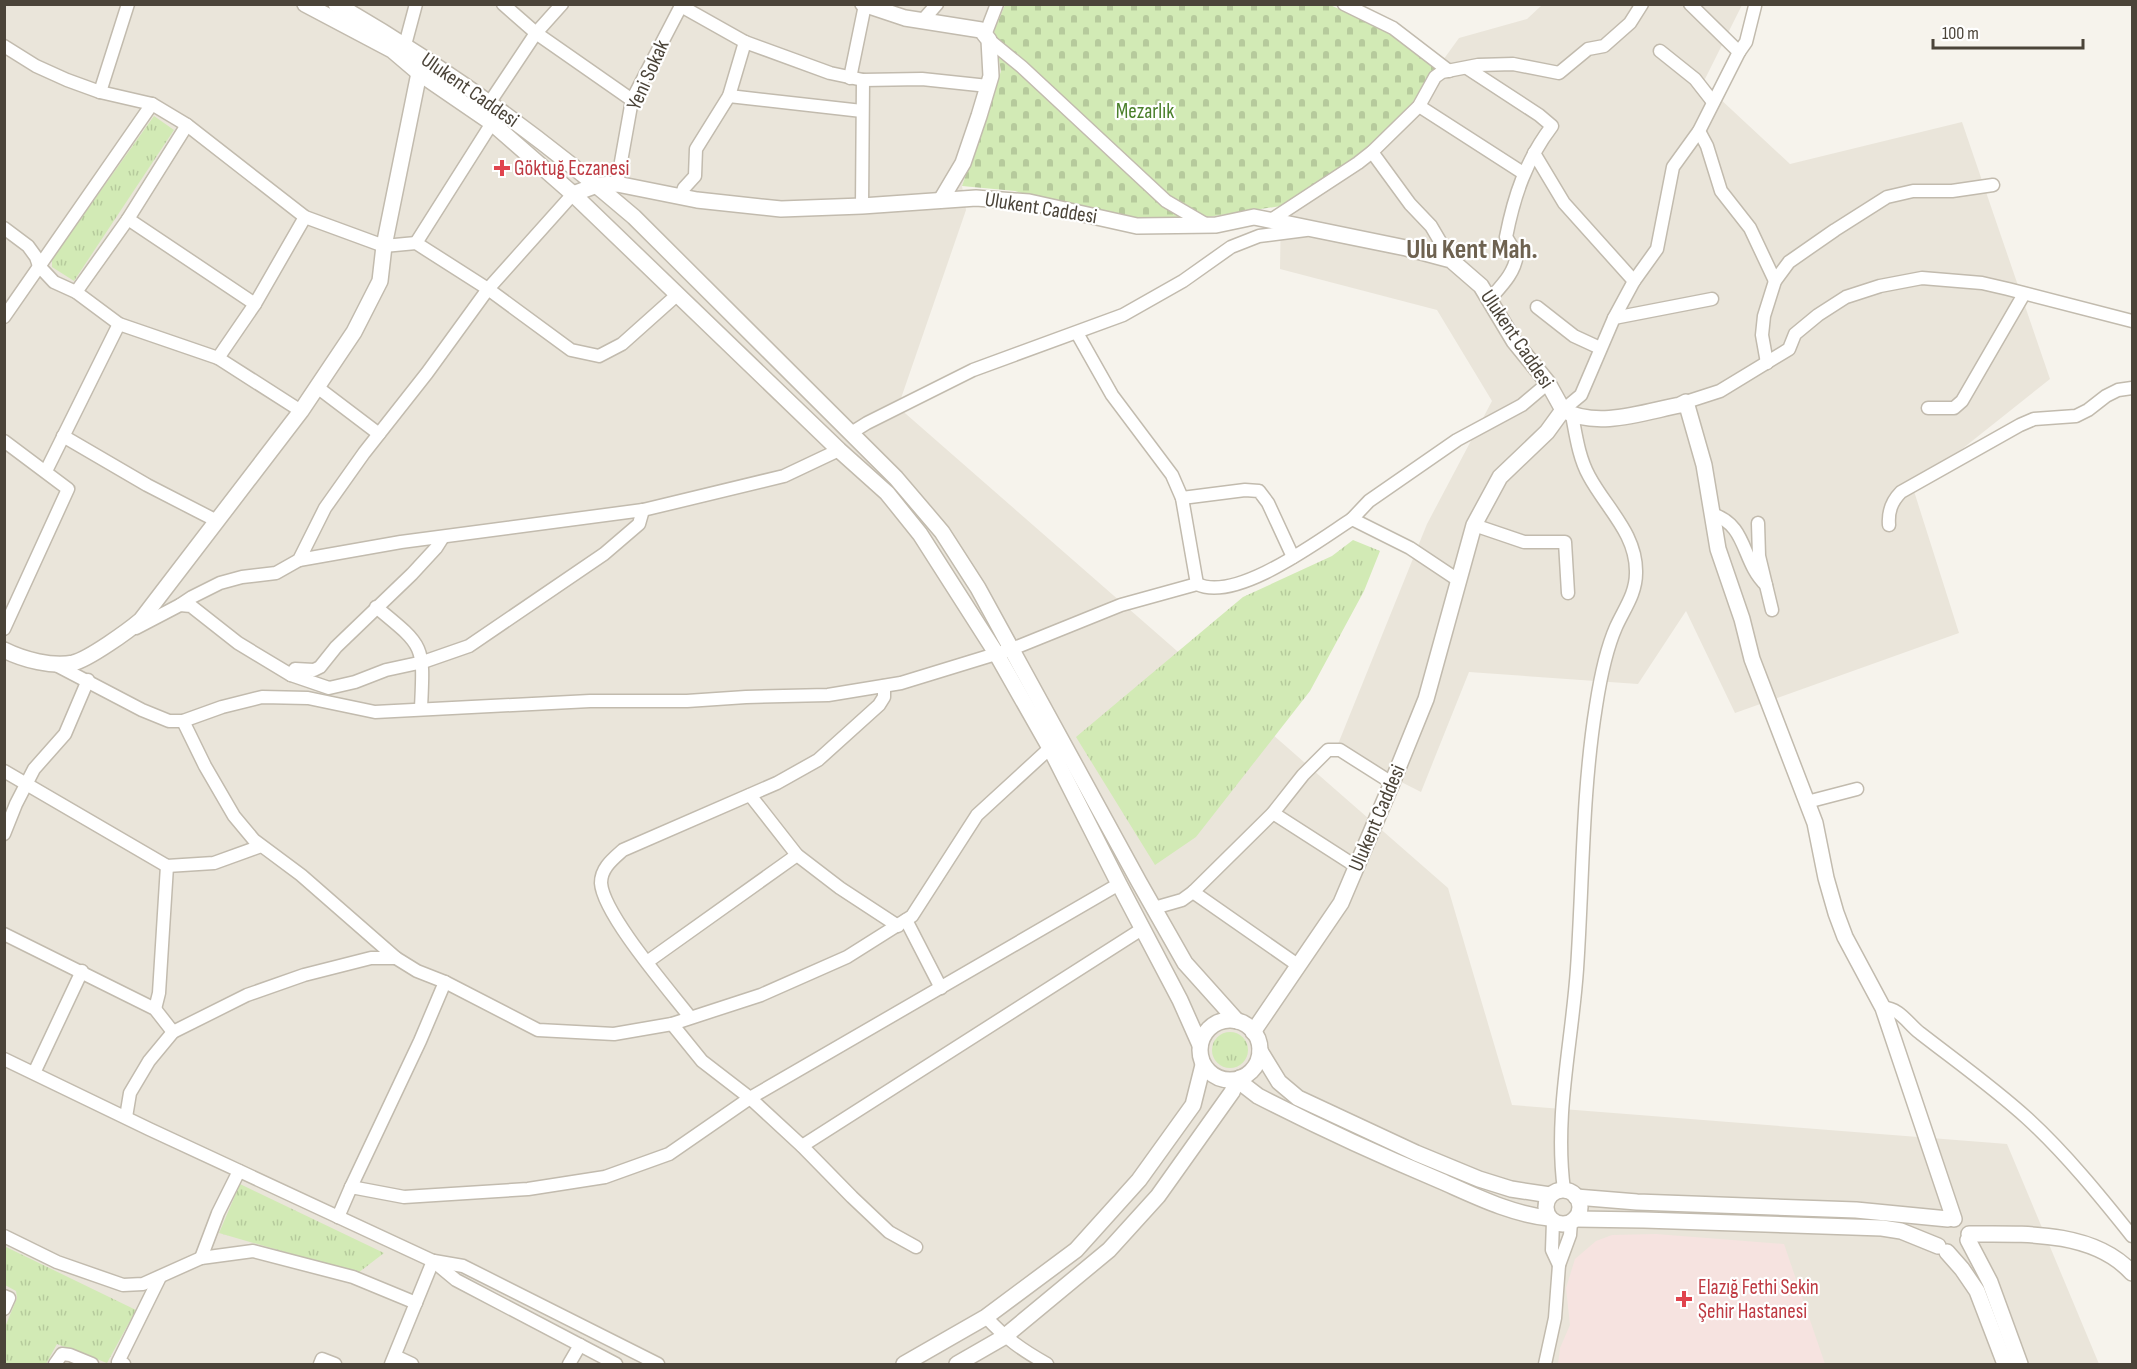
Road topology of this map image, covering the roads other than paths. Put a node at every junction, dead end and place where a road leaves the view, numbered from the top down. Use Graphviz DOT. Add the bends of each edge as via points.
graph roads {
  1 [pos="128,4"];
  2 [pos="306,4"];
  3 [pos="336,4"];
  4 [pos="416,4"];
  5 [pos="503,4"];
  6 [pos="562,4"];
  7 [pos="937,4"];
  8 [pos="997,4"];
  9 [pos="1344,4"];
  10 [pos="1642,4"];
  11 [pos="1690,4"];
  12 [pos="681,5"];
  13 [pos="864,5"];
  14 [pos="1755,6"];
  15 [pos="924,20"];
  16 [pos="536,33"];
  17 [pos="987,38"];
  18 [pos="745,42"];
  19 [pos="405,45"];
  20 [pos="4,46"];
  21 [pos="1660,51"];
  22 [pos="1739,52"];
  23 [pos="1467,68"];
  24 [pos="1449,71"];
  25 [pos="418,73"];
  26 [pos="850,78"];
  27 [pos="864,80"];
  28 [pos="988,86"];
  29 [pos="100,92"];
  30 [pos="729,96"];
  31 [pos="632,100"];
  32 [pos="490,102"];
  33 [pos="1713,102"];
  34 [pos="152,104"];
  35 [pos="1419,106"];
  36 [pos="862,111"];
  37 [pos="492,123"];
  38 [pos="187,125"];
  39 [pos="1699,131"];
  40 [pos="1372,152"];
  41 [pos="1534,153"];
  42 [pos="1523,173"];
  43 [pos="617,184"];
  44 [pos="597,185"];
  45 [pos="1993,185"];
  46 [pos="573,194"];
  47 [pos="681,197"];
  48 [pos="942,200"];
  49 [pos="862,206"];
  50 [pos="304,217"];
  51 [pos="128,219"];
  52 [pos="1271,220"];
  53 [pos="1208,225"];
  54 [pos="4,228"];
  55 [pos="1313,229"];
  56 [pos="416,243"];
  57 [pos="384,246"];
  58 [pos="1451,260"];
  59 [pos="39,266"];
  60 [pos="1775,281"];
  61 [pos="1634,282"];
  62 [pos="488,289"];
  63 [pos="76,292"];
  64 [pos="678,294"];
  65 [pos="2024,294"];
  66 [pos="1712,299"];
  67 [pos="1489,300"];
  68 [pos="255,304"];
  69 [pos="1537,307"];
  70 [pos="4,317"];
  71 [pos="1614,318"];
  72 [pos="2133,321"];
  73 [pos="119,324"];
  74 [pos="1077,333"];
  75 [pos="1600,348"];
  76 [pos="218,358"];
  77 [pos="1767,363"];
  78 [pos="1548,383"];
  79 [pos="317,387"];
  80 [pos="2133,388"];
  81 [pos="1686,402"];
  82 [pos="1928,408"];
  83 [pos="301,411"];
  84 [pos="1567,413"];
  85 [pos="851,433"];
  86 [pos="379,434"];
  87 [pos="63,436"];
  88 [pos="4,441"];
  89 [pos="840,450"];
  90 [pos="46,471"];
  91 [pos="1182,498"];
  92 [pos="643,510"];
  93 [pos="1712,514"];
  94 [pos="1352,519"];
  95 [pos="217,521"];
  96 [pos="1758,523"];
  97 [pos="1474,525"];
  98 [pos="1888,525"];
  99 [pos="443,537"];
  100 [pos="1293,557"];
  101 [pos="299,560"];
  102 [pos="1458,580"];
  103 [pos="1197,584"];
  104 [pos="1766,585"];
  105 [pos="1568,593"];
  106 [pos="180,605"];
  107 [pos="376,607"];
  108 [pos="1773,610"];
  109 [pos="4,629"];
  110 [pos="127,632"];
  111 [pos="1012,649"];
  112 [pos="4,650"];
  113 [pos="996,653"];
  114 [pos="423,662"];
  115 [pos="56,664"];
  116 [pos="291,675"];
  117 [pos="88,680"];
  118 [pos="884,686"];
  119 [pos="421,708"];
  120 [pos="183,721"];
  121 [pos="1050,748"];
  122 [pos="4,771"];
  123 [pos="1392,783"];
  124 [pos="26,784"];
  125 [pos="1857,789"];
  126 [pos="750,795"];
  127 [pos="1807,801"];
  128 [pos="1273,813"];
  129 [pos="4,834"];
  130 [pos="261,846"];
  131 [pos="797,855"];
  132 [pos="167,866"];
  133 [pos="1357,867"];
  134 [pos="1119,884"];
  135 [pos="1193,892"];
  136 [pos="1154,909"];
  137 [pos="902,923"];
  138 [pos="1142,929"];
  139 [pos="4,933"];
  140 [pos="396,958"];
  141 [pos="647,962"];
  142 [pos="1299,966"];
  143 [pos="82,971"];
  144 [pos="445,982"];
  145 [pos="941,988"];
  146 [pos="1883,1008"];
  147 [pos="155,1009"];
  148 [pos="690,1017"];
  149 [pos="1237,1021"];
  150 [pos="672,1024"];
  151 [pos="173,1032"];
  152 [pos="1253,1032"];
  153 [pos="1200,1045"];
  154 [pos="1260,1051"];
  155 [pos="4,1059"];
  156 [pos="1203,1065"];
  157 [pos="34,1073"];
  158 [pos="1238,1079"];
  159 [pos="750,1098"];
  160 [pos="126,1117"];
  161 [pos="802,1146"];
  162 [pos="239,1171"];
  163 [pos="351,1187"];
  164 [pos="1563,1194"];
  165 [pos="338,1217"];
  166 [pos="1951,1219"];
  167 [pos="1551,1220"];
  168 [pos="1573,1221"];
  169 [pos="4,1236"];
  170 [pos="2133,1236"];
  171 [pos="1968,1237"];
  172 [pos="916,1247"];
  173 [pos="1942,1249"];
  174 [pos="201,1258"];
  175 [pos="433,1261"];
  176 [pos="1559,1265"];
  177 [pos="2133,1273"];
  178 [pos="160,1277"];
  179 [pos="4,1296"];
  180 [pos="416,1304"];
  181 [pos="4,1309"];
  182 [pos="986,1317"];
  183 [pos="1004,1337"];
  184 [pos="580,1345"];
  185 [pos="393,1360"];
  186 [pos="55,1365"];
  187 [pos="92,1365"];
  188 [pos="124,1365"];
  189 [pos="320,1365"];
  190 [pos="335,1365"];
  191 [pos="412,1365"];
  192 [pos="569,1365"];
  193 [pos="616,1365"];
  194 [pos="658,1365"];
  195 [pos="904,1365"];
  196 [pos="957,1365"];
  197 [pos="1047,1365"];
  198 [pos="1545,1365"];
  199 [pos="2005,1365"];
  200 [pos="2020,1365"];
  1 -- 29 [label="street"];
  2 -- 25 [label="street" via="392,51"];
  3 -- 19 [label="street, Ulukent Caddesi"];
  4 -- 19 [label="street"];
  5 -- 16 [label="street"];
  6 -- 16 [label="street"];
  7 -- 15 [label="street"];
  8 -- 17 [label="street"];
  9 -- 24 [label="street" via="1393,28"];
  10 -- 23 [label="street" via="1630,23 1604,46 1588,49 1559,74 1513,64"];
  11 -- 22 [label="street"];
  12 -- 18 [label="street"];
  12 -- 31 [label="street, Yeni Sokak"];
  13 -- 15 [label="street"];
  13 -- 26 [label="street"];
  14 -- 22 [label="street" via="1746,42"];
  15 -- 17 [label="street" via="981,30"];
  16 -- 31 [label="street"];
  16 -- 32 [label="street"];
  17 -- 28 [label="street" via="991,76"];
  17 -- 53 [label="street" via="1166,201"];
  18 -- 26 [label="street"];
  18 -- 30 [label="street"];
  19 -- 32 [label="street, Ulukent Caddesi"];
  20 -- 29 [label="street" via="36,66"];
  21 -- 33 [label="street" via="1695,79"];
  22 -- 33 [label="street"];
  23 -- 24 [label="street"];
  23 -- 41 [label="street" via="1552,126"];
  24 -- 35 [label="street" via="1435,77"];
  25 -- 37 [label="street"];
  25 -- 57 [label="street"];
  26 -- 27 [label="street"];
  27 -- 28 [label="street" via="922,79"];
  27 -- 36 [label="street"];
  28 -- 48 [label="street" via="963,164"];
  29 -- 34 [label="street"];
  30 -- 36 [label="street"];
  30 -- 47 [label="street" via="696,149 695,176"];
  31 -- 43 [label="street, Yeni Sokak"];
  32 -- 44 [label="street, Ulukent Caddesi"];
  33 -- 39 [label="street"];
  34 -- 38 [label="street"];
  34 -- 59 [label="street"];
  35 -- 40 [label="street"];
  35 -- 42 [label="street"];
  36 -- 49 [label="street"];
  37 -- 46 [label="street"];
  37 -- 56 [label="street"];
  38 -- 50 [label="street"];
  38 -- 51 [label="street"];
  39 -- 60 [label="street" via="1721,191 1750,228"];
  39 -- 61 [label="street" via="1673,167 1657,249"];
  40 -- 52 [label="street"];
  40 -- 58 [label="street" via="1431,226"];
  41 -- 42 [label="street"];
  41 -- 61 [label="street" via="1564,204"];
  42 -- 67 [label="street" via="1506,237 1517,255 1515,266"];
  43 -- 44 [label="street, Ulukent Caddesi"];
  43 -- 47 [label="street, Ulukent Caddesi"];
  44 -- 46 [label="street, Ulukent Caddesi"];
  44 -- 85 [label="street"];
  45 -- 60 [label="street" via="1913,191 1887,197 1789,262"];
  46 -- 62 [label="street"];
  46 -- 64 [label="street"];
  47 -- 49 [label="street, Ulukent Caddesi" via="781,208"];
  48 -- 49 [label="street, Ulukent Caddesi"];
  48 -- 53 [label="street, Ulukent Caddesi" via="1029,202 1137,226"];
  50 -- 57 [label="street"];
  50 -- 68 [label="street"];
  51 -- 63 [label="street"];
  51 -- 68 [label="street"];
  52 -- 53 [label="street, Ulukent Caddesi" via="1254,217"];
  52 -- 55 [label="street, Ulukent Caddesi"];
  54 -- 59 [label="street" via="28,246"];
  55 -- 58 [label="street, Ulukent Caddesi"];
  55 -- 74 [label="street" via="1259,237 1231,247 1123,315"];
  56 -- 57 [label="street"];
  56 -- 62 [label="street"];
  57 -- 79 [label="street" via="380,281 354,332"];
  58 -- 67 [label="street, Ulukent Caddesi" via="1481,286"];
  59 -- 63 [label="street" via="54,282"];
  59 -- 70 [label="street"];
  60 -- 77 [label="street" via="1762,335"];
  61 -- 71 [label="street"];
  62 -- 64 [label="street" via="570,350 599,356 622,344"];
  62 -- 86 [label="street"];
  63 -- 73 [label="street"];
  64 -- 89 [label="street"];
  65 -- 72 [label="street"];
  65 -- 77 [label="street" via="1982,283 1922,278 1880,286 1846,297 1818,315 1795,334 1789,349"];
  65 -- 82 [label="street" via="1962,401 1954,408"];
  66 -- 71 [label="street"];
  67 -- 78 [label="street, Ulukent Caddesi" via="1514,342"];
  68 -- 76 [label="street"];
  69 -- 75 [label="street" via="1574,336"];
  71 -- 75 [label="street"];
  73 -- 76 [label="street"];
  73 -- 87 [label="street"];
  74 -- 85 [label="street" via="973,370"];
  74 -- 91 [label="street" via="1112,395 1172,475"];
  75 -- 84 [label="street" via="1581,395"];
  76 -- 83 [label="street"];
  77 -- 81 [label="street" via="1720,391"];
  78 -- 84 [label="street, Ulukent Caddesi"];
  78 -- 94 [label="street" via="1522,405 1457,440 1369,501"];
  79 -- 83 [label="street"];
  79 -- 86 [label="street"];
  80 -- 98 [label="street" via="2118,390 2076,416 2034,419 2020,425 1901,492 1888,513"];
  81 -- 84 [label="street" via="1596,419"];
  81 -- 93 [label="street" via="1704,465"];
  83 -- 95 [label="street"];
  84 -- 97 [label="street, Ulukent Caddesi" via="1500,477"];
  84 -- 164 [label="street" via="1588,476 1631,542 1636,573 1631,600 1606,655 1587,779 1576,971 1562,1097"];
  85 -- 111 [label="street" via="942,532"];
  86 -- 101 [label="street" via="325,508"];
  87 -- 90 [label="street"];
  87 -- 95 [label="street"];
  88 -- 90 [label="street"];
  89 -- 92 [label="street" via="784,476"];
  89 -- 113 [label="street" via="887,493 920,534"];
  90 -- 109 [label="street" via="68,489"];
  91 -- 100 [label="street" via="1259,491"];
  91 -- 103 [label="street"];
  92 -- 99 [label="street"];
  92 -- 114 [label="street" via="639,524 604,554 469,646"];
  93 -- 104 [label="street" via="1737,531 1753,569"];
  93 -- 127 [label="street" via="1718,549 1752,659"];
  94 -- 100 [label="street"];
  94 -- 102 [label="street" via="1410,548"];
  95 -- 110 [label="street" via="141,620"];
  96 -- 104 [label="street" via="1759,556"];
  97 -- 102 [label="street, Ulukent Caddesi"];
  97 -- 105 [label="street" via="1524,542 1565,542"];
  99 -- 101 [label="street"];
  99 -- 107 [label="street"];
  100 -- 103 [label="street" via="1234,584 1208,589"];
  101 -- 106 [label="street" via="276,573 220,583"];
  102 -- 123 [label="street, Ulukent Caddesi" via="1426,699"];
  103 -- 111 [label="street" via="1121,605"];
  104 -- 108 [label="street"];
  106 -- 110 [label="street"];
  106 -- 116 [label="street" via="191,606 237,643"];
  107 -- 114 [label="street" via="414,640"];
  107 -- 116 [label="street" via="320,667 296,669"];
  110 -- 115 [label="street" via="76,662"];
  111 -- 113 [label="street"];
  111 -- 136 [label="street"];
  112 -- 115 [label="street"];
  113 -- 118 [label="street"];
  113 -- 121 [label="street"];
  114 -- 116 [label="street" via="329,688"];
  114 -- 119 [label="street"];
  115 -- 117 [label="street"];
  117 -- 120 [label="street" via="142,710 169,721"];
  117 -- 124 [label="street" via="65,734"];
  118 -- 119 [label="street" via="828,695"];
  118 -- 126 [label="street" via="879,705 818,760"];
  119 -- 120 [label="street" via="375,712 308,698 262,697"];
  120 -- 130 [label="street" via="234,816"];
  121 -- 134 [label="street"];
  121 -- 137 [label="street" via="977,815 912,916"];
  122 -- 124 [label="street"];
  123 -- 128 [label="street" via="1340,750 1328,750"];
  123 -- 133 [label="street, Ulukent Caddesi"];
  124 -- 129 [label="street"];
  124 -- 132 [label="street"];
  125 -- 127 [label="street"];
  126 -- 131 [label="street"];
  126 -- 141 [label="street" via="623,850 604,868 601,883 606,902"];
  127 -- 146 [label="street" via="1836,913"];
  128 -- 133 [label="street"];
  128 -- 135 [label="street"];
  130 -- 132 [label="street" via="214,862"];
  130 -- 140 [label="street" via="302,875"];
  131 -- 137 [label="street" via="840,888"];
  131 -- 141 [label="street"];
  132 -- 147 [label="street"];
  133 -- 142 [label="street, Ulukent Caddesi" via="1341,903"];
  134 -- 138 [label="street"];
  134 -- 145 [label="street"];
  135 -- 136 [label="street"];
  135 -- 142 [label="street"];
  136 -- 149 [label="street" via="1185,963"];
  137 -- 145 [label="street"];
  137 -- 148 [label="street" via="847,957 761,995"];
  138 -- 153 [label="street"];
  138 -- 161 [label="street"];
  139 -- 143 [label="street"];
  140 -- 144 [label="street"];
  140 -- 151 [label="street" via="371,958 304,975 247,995"];
  141 -- 148 [label="street"];
  142 -- 152 [label="street, Ulukent Caddesi"];
  143 -- 147 [label="street"];
  143 -- 157 [label="street"];
  144 -- 150 [label="street" via="538,1030 614,1034"];
  144 -- 163 [label="street"];
  145 -- 159 [label="street"];
  146 -- 166 [label="street"];
  146 -- 170 [label="street" via="1897,1012 2029,1121"];
  147 -- 151 [label="street"];
  148 -- 150 [label="street"];
  149 -- 152 [label="street"];
  149 -- 153 [label="street" via="1227,1020 1209,1028"];
  150 -- 159 [label="street" via="702,1060"];
  151 -- 160 [label="street" via="130,1093"];
  152 -- 154 [label="street"];
  153 -- 156 [label="street"];
  154 -- 158 [label="street" via="1253,1069"];
  154 -- 164 [label="street" via="1279,1082 1304,1101 1479,1179 1510,1189"];
  155 -- 157 [label="street"];
  156 -- 158 [label="street" via="1218,1078"];
  156 -- 182 [label="street" via="1193,1105 1139,1180 1076,1250"];
  157 -- 160 [label="street"];
  158 -- 167 [label="street" via="1258,1096 1412,1169 1501,1206"];
  158 -- 183 [label="street" via="1158,1196 1109,1250"];
  159 -- 161 [label="street"];
  159 -- 163 [label="street" via="669,1154 605,1177 528,1189 404,1197"];
  160 -- 162 [label="street"];
  161 -- 172 [label="street" via="889,1232"];
  162 -- 165 [label="street"];
  162 -- 174 [label="street"];
  163 -- 165 [label="street"];
  164 -- 166 [label="street" via="1637,1202 1856,1210"];
  164 -- 167 [label="street" via="1545,1209"];
  164 -- 168 [label="street" via="1580,1206"];
  165 -- 175 [label="street"];
  166 -- 171 [label="street" via="1964,1224"];
  166 -- 173 [label="street" via="1936,1230"];
  167 -- 168 [label="street" via="1562,1225"];
  167 -- 176 [label="street" via="1552,1250"];
  168 -- 173 [label="street" via="1882,1228"];
  168 -- 176 [label="street"];
  169 -- 178 [label="street" via="57,1262 123,1285 143,1284"];
  171 -- 173 [label="street" via="1963,1249 1952,1253"];
  171 -- 177 [label="street" via="2026,1235 2070,1240 2100,1250"];
  171 -- 200 [label="street" via="1990,1282"];
  173 -- 199 [label="street" via="1977,1291"];
  174 -- 178 [label="street"];
  174 -- 180 [label="street" via="253,1251 353,1277"];
  175 -- 180 [label="street"];
  175 -- 184 [label="street" via="456,1280"];
  175 -- 194 [label="street" via="463,1266"];
  176 -- 198 [label="street" via="1558,1298"];
  178 -- 188 [label="street" via="118,1362"];
  179 -- 181 [label="street" via="9,1298"];
  180 -- 185 [label="street"];
  182 -- 183 [label="street"];
  182 -- 195 [label="street"];
  183 -- 196 [label="street"];
  183 -- 197 [label="street"];
  184 -- 192 [label="street"];
  184 -- 193 [label="street"];
  185 -- 191 [label="street"];
  186 -- 187 [label="street" via="62,1354"];
  189 -- 190 [label="street" via="322,1359"];
}
